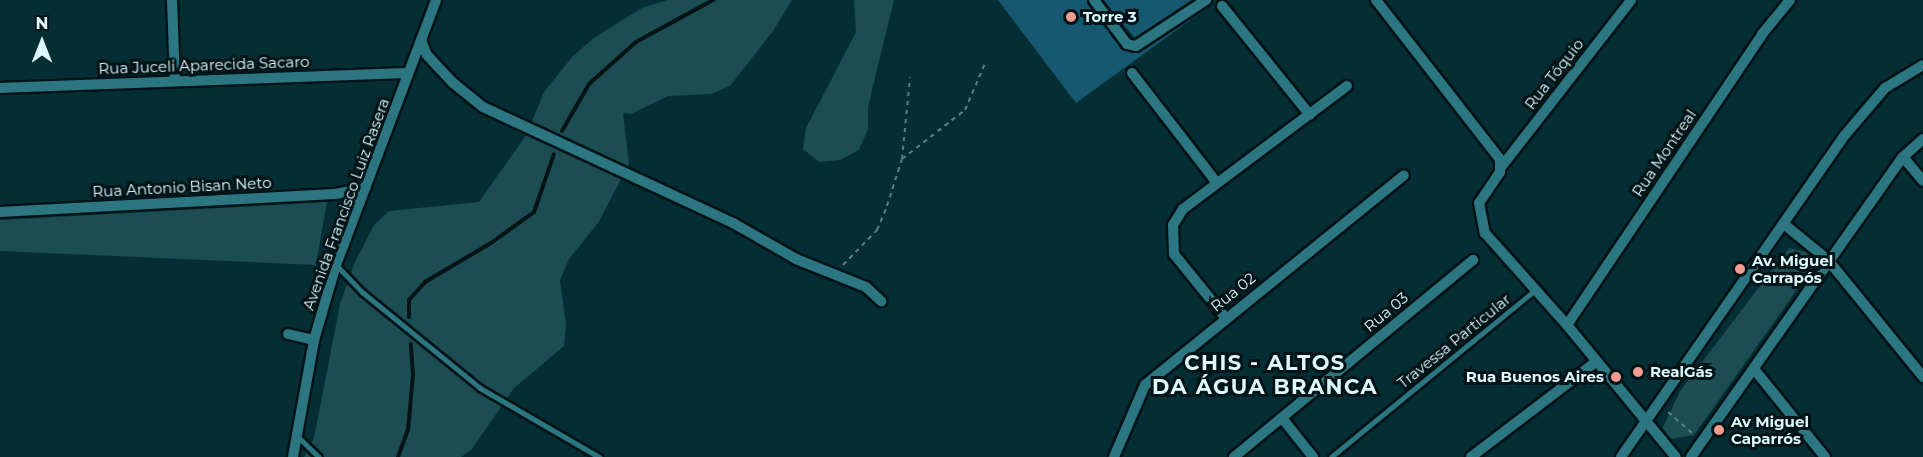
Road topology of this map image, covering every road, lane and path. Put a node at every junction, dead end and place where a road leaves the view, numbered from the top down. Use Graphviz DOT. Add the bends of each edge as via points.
graph roads {
  1 [pos="172,0"];
  2 [pos="436,0"];
  3 [pos="1094,0"];
  4 [pos="1206,0"];
  5 [pos="1376,0"];
  6 [pos="1631,0"];
  7 [pos="1790,0"];
  8 [pos="1222,6"];
  9 [pos="421,40"];
  10 [pos="986,62"];
  11 [pos="1923,65"];
  12 [pos="408,73"];
  13 [pos="1132,73"];
  14 [pos="910,77"];
  15 [pos="175,80"];
  16 [pos="1347,86"];
  17 [pos="0,88"];
  18 [pos="1310,115"];
  19 [pos="1923,139"];
  20 [pos="1903,157"];
  21 [pos="902,159"];
  22 [pos="1502,166"];
  23 [pos="1404,175"];
  24 [pos="1923,181"];
  25 [pos="1217,183"];
  26 [pos="365,188"];
  27 [pos="0,212"];
  28 [pos="1785,225"];
  29 [pos="1473,260"];
  30 [pos="1828,260"];
  31 [pos="336,265"];
  32 [pos="820,269"];
  33 [pos="1536,289"];
  34 [pos="881,301"];
  35 [pos="1225,317"];
  36 [pos="1567,325"];
  37 [pos="288,334"];
  38 [pos="314,340"];
  39 [pos="1597,362"];
  40 [pos="1754,369"];
  41 [pos="1923,377"];
  42 [pos="1659,403"];
  43 [pos="1282,417"];
  44 [pos="1646,421"];
  45 [pos="298,437"];
  46 [pos="1702,442"];
  47 [pos="293,457"];
  48 [pos="319,457"];
  49 [pos="599,457"];
  50 [pos="1114,457"];
  51 [pos="1234,457"];
  52 [pos="1313,457"];
  53 [pos="1331,457"];
  54 [pos="1471,457"];
  55 [pos="1621,457"];
  56 [pos="1676,457"];
  57 [pos="1691,457"];
  58 [pos="1826,457"];
  1 -- 15 [label="street"];
  2 -- 9 [label="street, Avenida Francisco Luiz Rasera"];
  3 -- 4 [label="street" via="1127,44 1136,46"];
  5 -- 22 [label="street"];
  6 -- 22 [label="street, Rua Tóquio"];
  7 -- 36 [label="street, Rua Montreal" via="1763,33"];
  8 -- 18 [label="street"];
  9 -- 12 [label="street, Avenida Francisco Luiz Rasera"];
  9 -- 32 [label="street" via="427,55 483,107 741,227"];
  10 -- 21 [label="path" via="965,110"];
  11 -- 28 [label="street" via="1885,88 1845,135"];
  12 -- 15 [label="street, Rua Juceli Aparecida Sacaro"];
  12 -- 26 [label="street, Avenida Francisco Luiz Rasera"];
  13 -- 25 [label="street"];
  14 -- 21 [label="path"];
  15 -- 17 [label="street, Rua Juceli Aparecida Sacaro"];
  16 -- 18 [label="street"];
  18 -- 25 [label="street"];
  19 -- 20 [label="street"];
  20 -- 24 [label="street"];
  20 -- 30 [label="street"];
  21 -- 32 [label="path" via="877,230 851,261 839,268"];
  22 -- 33 [label="street" via="1479,203 1478,214 1490,241"];
  23 -- 35 [label="street, Rua 02"];
  25 -- 35 [label="street" via="1183,209 1173,225 1172,242 1174,254"];
  26 -- 27 [label="street, Rua Antonio Bisan Neto" via="335,194"];
  26 -- 31 [label="street, Avenida Francisco Luiz Rasera"];
  28 -- 30 [label="street"];
  28 -- 42 [label="street"];
  29 -- 43 [label="street, Rua 03"];
  30 -- 40 [label="street"];
  30 -- 41 [label="street"];
  31 -- 38 [label="street, Avenida Francisco Luiz Rasera"];
  31 -- 49 [label="lane" via="362,292 480,388"];
  32 -- 34 [label="street" via="866,287"];
  33 -- 36 [label="street"];
  33 -- 53 [label="lane, Travessa Particular"];
  35 -- 50 [label="street, Rua 02" via="1145,385"];
  36 -- 39 [label="street"];
  37 -- 38 [label="street"];
  38 -- 45 [label="street, Avenida Francisco Luiz Rasera"];
  39 -- 44 [label="street"];
  39 -- 54 [label="street"];
  40 -- 46 [label="street"];
  40 -- 58 [label="street"];
  42 -- 44 [label="street"];
  42 -- 46 [label="path"];
  43 -- 51 [label="street, Rua 03"];
  43 -- 52 [label="street"];
  44 -- 55 [label="street"];
  44 -- 56 [label="street"];
  45 -- 47 [label="street, Avenida Francisco Luiz Rasera"];
  45 -- 48 [label="lane"];
  46 -- 57 [label="street"];
}
